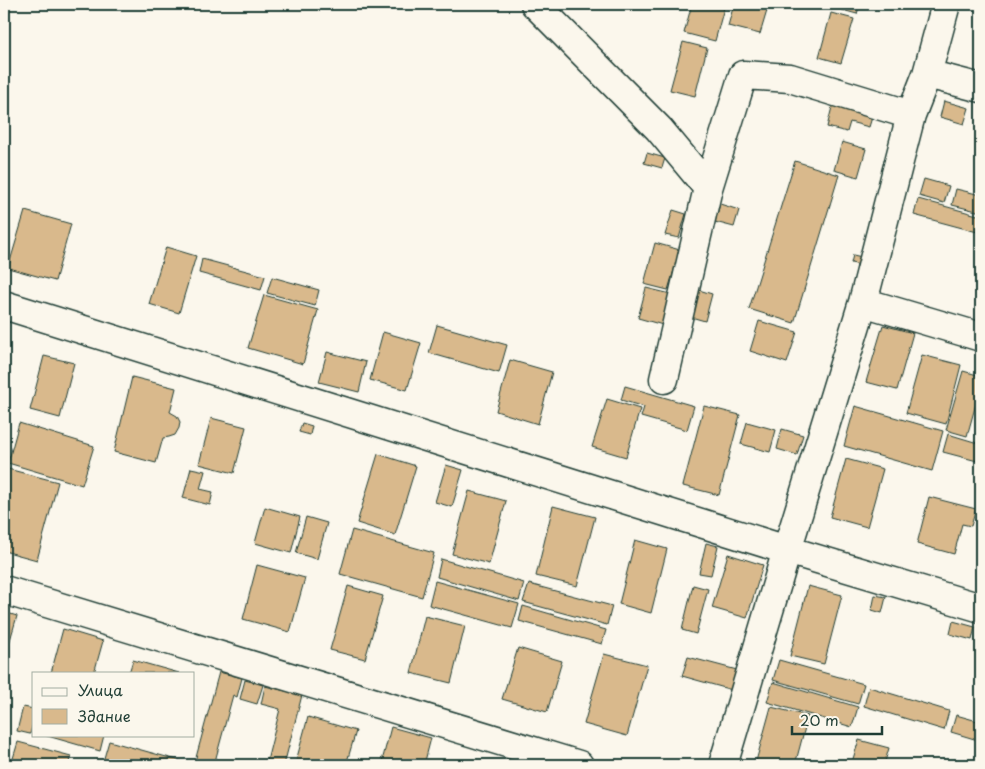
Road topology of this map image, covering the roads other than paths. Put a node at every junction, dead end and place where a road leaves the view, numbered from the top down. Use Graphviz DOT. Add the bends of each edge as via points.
graph roads {
  1 [pos="535,4"];
  2 [pos="946,4"];
  3 [pos="927,74"];
  4 [pos="981,88"];
  5 [pos="911,116"];
  6 [pos="708,188"];
  7 [pos="863,302"];
  8 [pos="4,305"];
  9 [pos="981,337"];
  10 [pos="664,379"];
  11 [pos="787,550"];
  12 [pos="4,590"];
  13 [pos="981,608"];
  14 [pos="579,765"];
  15 [pos="724,765"];
  1 -- 6 [label="street" via="659,129"];
  2 -- 3 [label="street"];
  3 -- 4 [label="street"];
  3 -- 5 [label="street"];
  5 -- 6 [label="street" via="790,78 743,75"];
  5 -- 7 [label="street"];
  6 -- 10 [label="street"];
  7 -- 9 [label="street"];
  7 -- 11 [label="street"];
  8 -- 11 [label="street"];
  11 -- 13 [label="street"];
  11 -- 15 [label="street"];
  12 -- 14 [label="street"];
}
